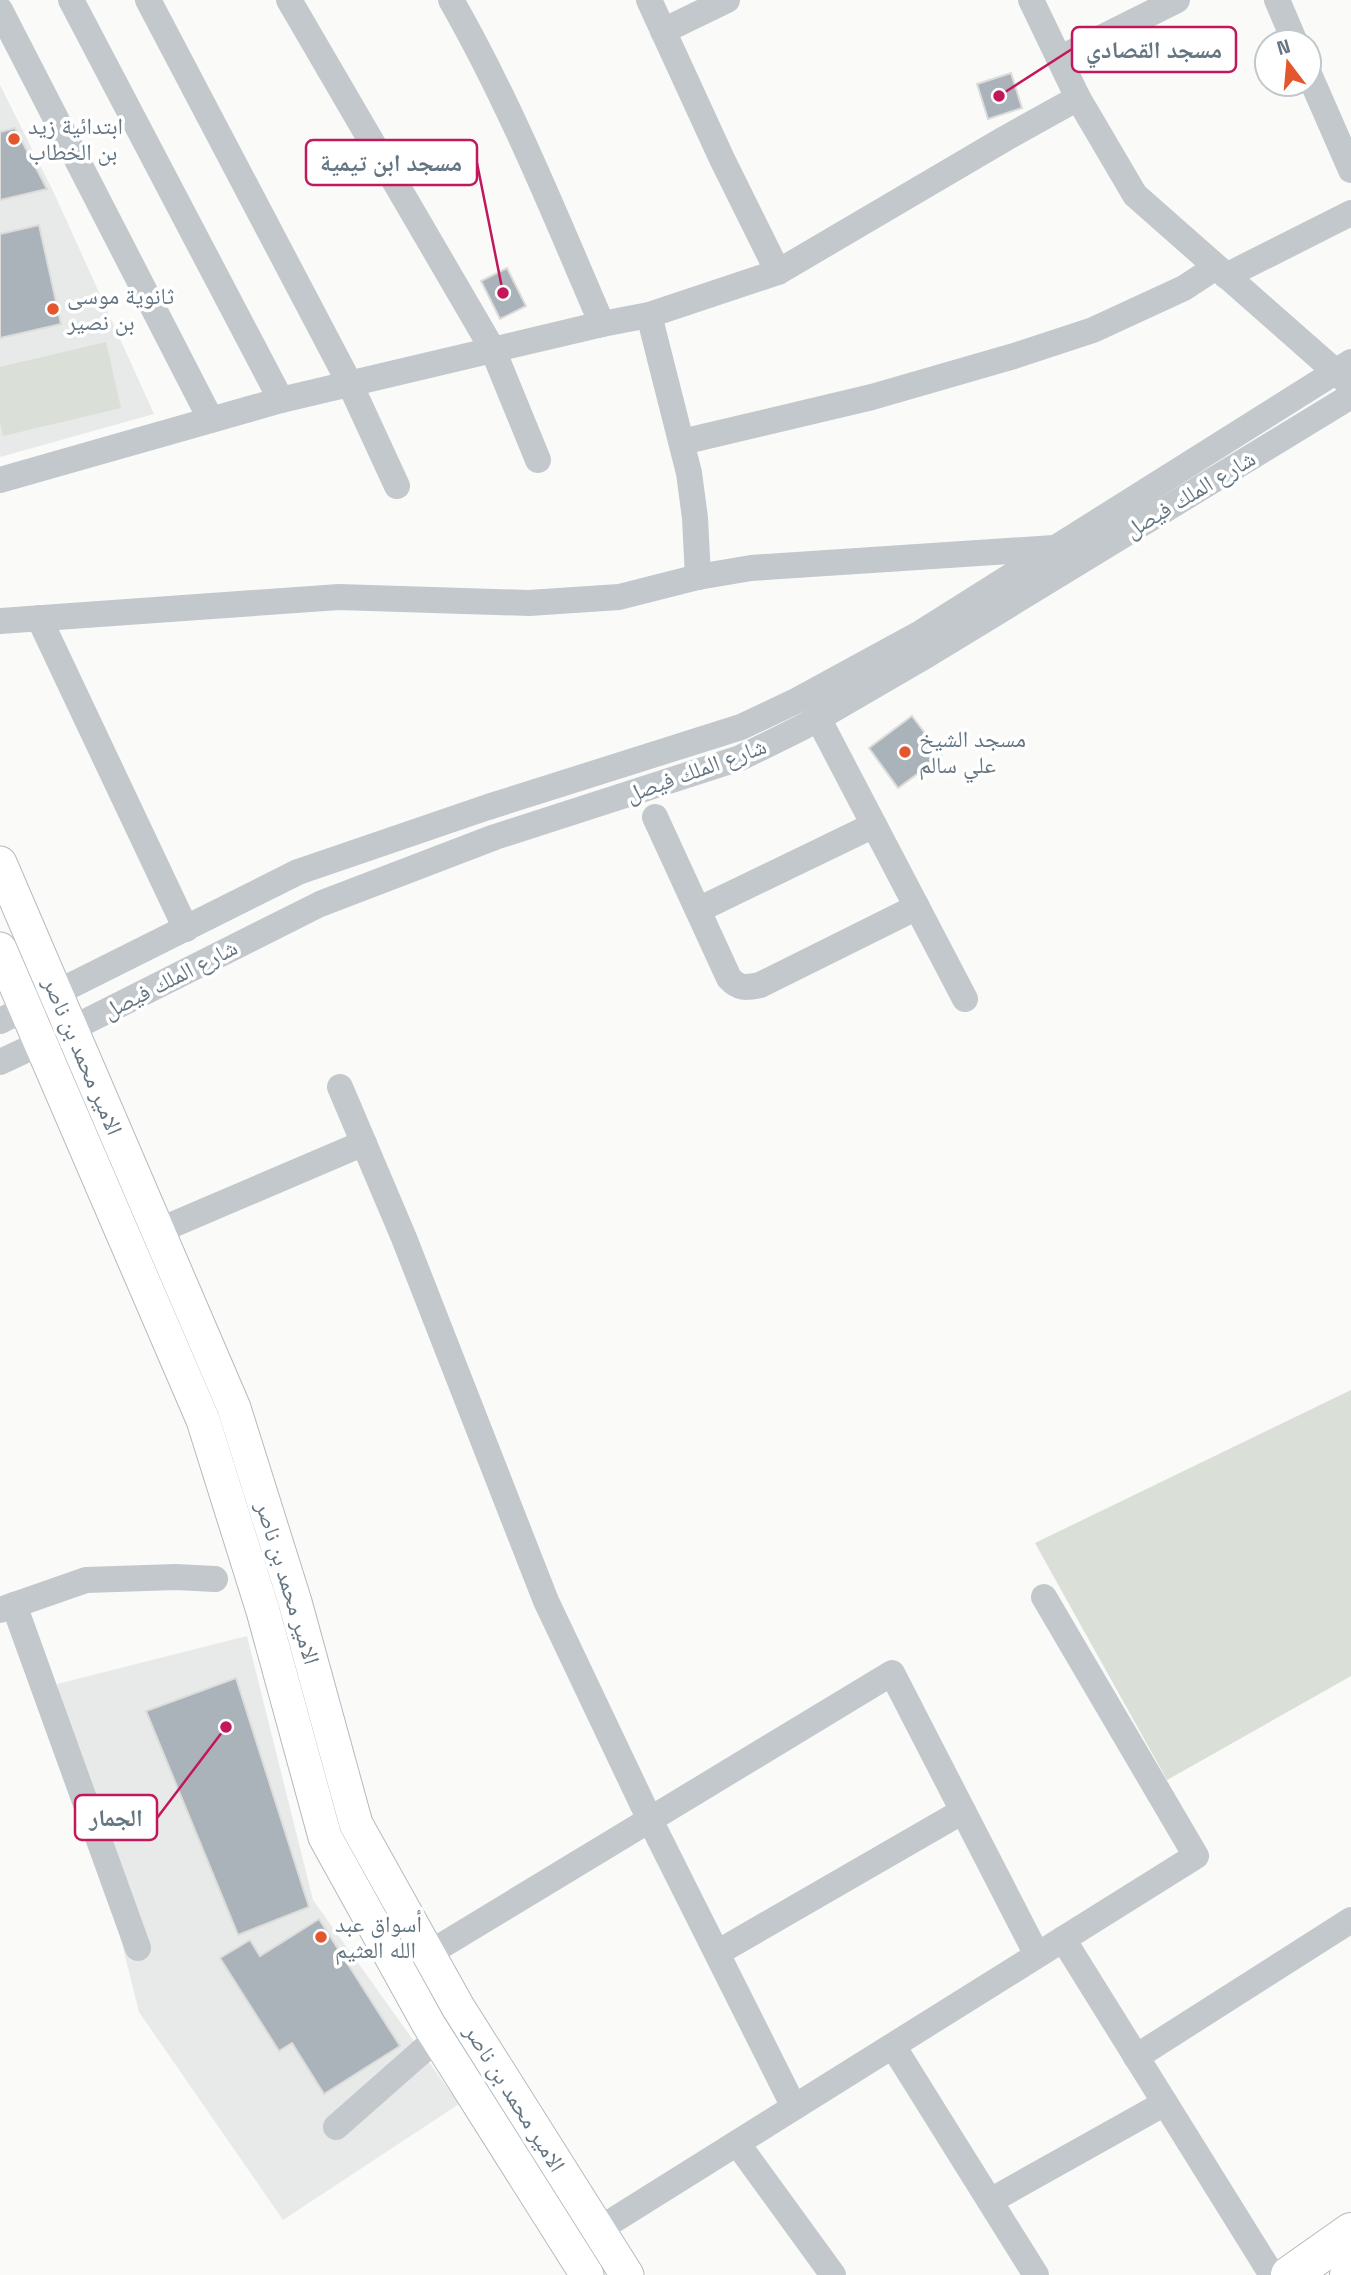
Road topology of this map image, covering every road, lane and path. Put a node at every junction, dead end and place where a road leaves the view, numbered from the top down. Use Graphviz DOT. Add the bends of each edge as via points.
graph roads {
  1 [pos="71,0"];
  2 [pos="148,0"];
  3 [pos="289,0"];
  4 [pos="451,0"];
  5 [pos="649,0"];
  6 [pos="727,0"];
  7 [pos="1031,0"];
  8 [pos="1177,0"];
  9 [pos="1277,0"];
  10 [pos="0,10"];
  11 [pos="1289,28"];
  12 [pos="663,31"];
  13 [pos="1059,59"];
  14 [pos="1320,98"];
  15 [pos="1078,99"];
  16 [pos="1351,170"];
  17 [pos="1351,214"];
  18 [pos="1221,271"];
  19 [pos="778,272"];
  20 [pos="649,315"];
  21 [pos="602,324"];
  22 [pos="493,350"];
  23 [pos="1346,373"];
  24 [pos="351,384"];
  25 [pos="1351,396"];
  26 [pos="281,400"];
  27 [pos="211,421"];
  28 [pos="682,442"];
  29 [pos="538,460"];
  30 [pos="0,480"];
  31 [pos="397,486"];
  32 [pos="1056,547"];
  33 [pos="698,577"];
  34 [pos="39,618"];
  35 [pos="0,621"];
  36 [pos="818,718"];
  37 [pos="656,817"];
  38 [pos="874,825"];
  39 [pos="0,863"];
  40 [pos="917,906"];
  41 [pos="698,910"];
  42 [pos="186,929"];
  43 [pos="0,949"];
  44 [pos="56,994"];
  45 [pos="965,999"];
  46 [pos="13,1015"];
  47 [pos="71,1029"];
  48 [pos="41,1044"];
  49 [pos="0,1062"];
  50 [pos="340,1087"];
  51 [pos="364,1143"];
  52 [pos="158,1231"];
  53 [pos="215,1579"];
  54 [pos="1044,1597"];
  55 [pos="7,1608"];
  56 [pos="963,1811"];
  57 [pos="650,1820"];
  58 [pos="1351,1920"];
  59 [pos="1063,1940"];
  60 [pos="138,1948"];
  61 [pos="717,1953"];
  62 [pos="429,1954"];
  63 [pos="1037,1955"];
  64 [pos="437,2038"];
  65 [pos="892,2046"];
  66 [pos="1136,2057"];
  67 [pos="1165,2103"];
  68 [pos="794,2107"];
  69 [pos="336,2127"];
  70 [pos="737,2143"];
  71 [pos="990,2201"];
  72 [pos="598,2230"];
  73 [pos="1351,2232"];
  74 [pos="587,2275"];
  75 [pos="627,2275"];
  76 [pos="832,2275"];
  77 [pos="1036,2275"];
  78 [pos="1272,2275"];
  79 [pos="1290,2275"];
  1 -- 26 [label="street"];
  2 -- 24 [label="street"];
  3 -- 22 [label="street"];
  4 -- 21 [label="street" via="524,147"];
  5 -- 12 [label="street"];
  6 -- 12 [label="street"];
  7 -- 13 [label="street"];
  8 -- 13 [label="street"];
  9 -- 11 [label="street"];
  10 -- 27 [label="street"];
  12 -- 19 [label="street"];
  13 -- 15 [label="street"];
  14 -- 16 [label="street"];
  15 -- 18 [label="street" via="1135,195"];
  15 -- 19 [label="street"];
  17 -- 18 [label="street"];
  18 -- 23 [label="street"];
  18 -- 28 [label="street" via="1080,334 872,397"];
  19 -- 20 [label="street"];
  20 -- 21 [label="street"];
  20 -- 28 [label="street"];
  21 -- 22 [label="street"];
  22 -- 24 [label="street"];
  22 -- 29 [label="street"];
  23 -- 32 [label="street, شارع الملك فيصل"];
  24 -- 26 [label="street"];
  24 -- 31 [label="street"];
  25 -- 36 [label="street, شارع الملك فيصل"];
  26 -- 27 [label="street"];
  27 -- 30 [label="street"];
  28 -- 33 [label="street" via="695,518"];
  32 -- 33 [label="street" via="751,568"];
  32 -- 42 [label="street, شارع الملك فيصل" via="919,634 741,727 298,872"];
  33 -- 34 [label="street" via="619,597 529,603 339,597"];
  34 -- 35 [label="street"];
  34 -- 42 [label="street"];
  36 -- 38 [label="street"];
  36 -- 47 [label="street, شارع الملك فيصل" via="740,758 495,837 320,904"];
  37 -- 41 [label="street"];
  38 -- 40 [label="street"];
  38 -- 41 [label="street"];
  39 -- 44 [label="main road, الامير محمد بن ناصر"];
  40 -- 41 [label="street" via="747,988 736,986 729,978"];
  40 -- 45 [label="street"];
  42 -- 44 [label="street, شارع الملك فيصل"];
  43 -- 46 [label="main road, الامير محمد بن ناصر"];
  44 -- 46 [label="street, شارع الملك فيصل"];
  44 -- 47 [label="main road, الامير محمد بن ناصر"];
  46 -- 48 [label="main road, الامير محمد بن ناصر"];
  47 -- 48 [label="street, شارع الملك فيصل"];
  47 -- 52 [label="main road, الامير محمد بن ناصر"];
  48 -- 49 [label="street, شارع الملك فيصل"];
  48 -- 64 [label="main road, الامير محمد بن ناصر" via="203,1420 325,1836"];
  50 -- 51 [label="street"];
  51 -- 52 [label="street"];
  51 -- 57 [label="street" via="546,1601"];
  52 -- 62 [label="main road, الامير محمد بن ناصر" via="234,1408 295,1602 356,1824"];
  53 -- 55 [label="street" via="86,1580"];
  54 -- 59 [label="street" via="1196,1856"];
  55 -- 60 [label="street"];
  56 -- 57 [label="street" via="892,1672"];
  56 -- 61 [label="street"];
  56 -- 63 [label="street"];
  57 -- 61 [label="street"];
  57 -- 62 [label="street"];
  58 -- 66 [label="street"];
  59 -- 63 [label="street"];
  59 -- 66 [label="street"];
  61 -- 68 [label="street"];
  62 -- 72 [label="main road, الامير محمد بن ناصر"];
  63 -- 65 [label="street"];
  64 -- 69 [label="street"];
  64 -- 74 [label="main road, الامير محمد بن ناصر"];
  65 -- 68 [label="street"];
  65 -- 71 [label="street"];
  66 -- 67 [label="street"];
  67 -- 71 [label="street"];
  67 -- 78 [label="street"];
  68 -- 70 [label="street"];
  70 -- 72 [label="street"];
  70 -- 76 [label="street"];
  71 -- 77 [label="street"];
  72 -- 75 [label="main road, الامير محمد بن ناصر"];
  73 -- 79 [label="highway"];
}
